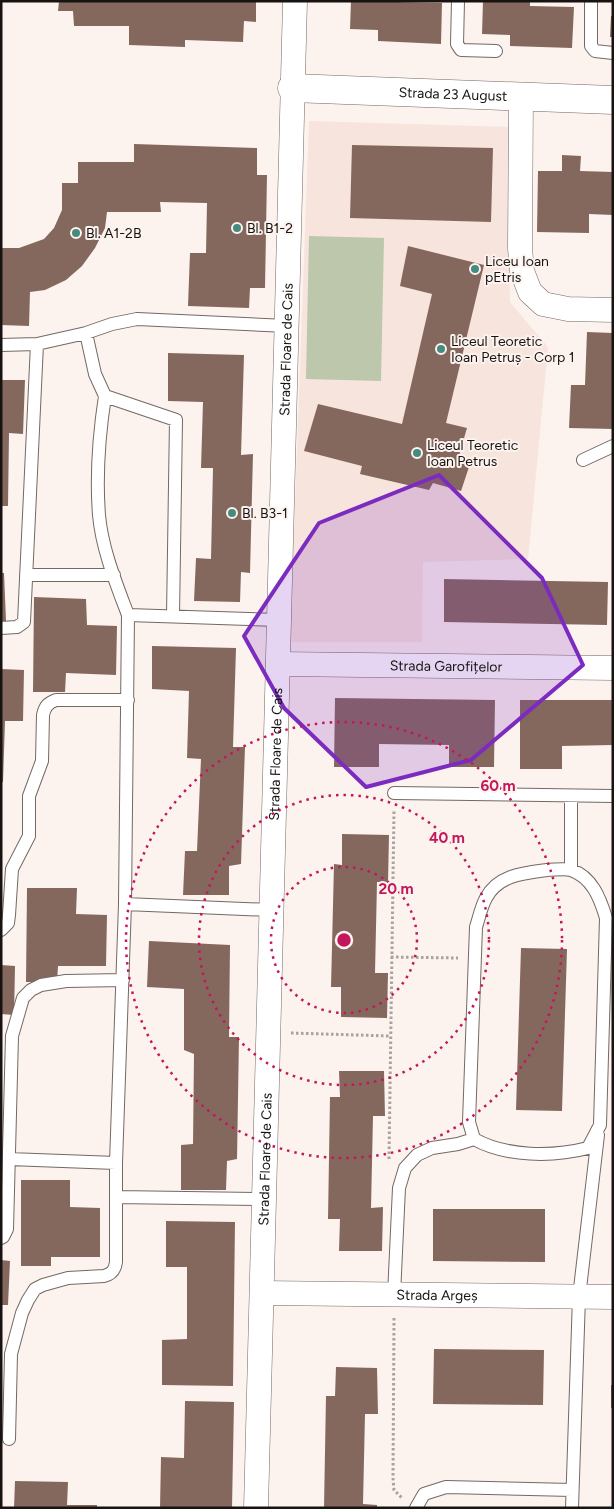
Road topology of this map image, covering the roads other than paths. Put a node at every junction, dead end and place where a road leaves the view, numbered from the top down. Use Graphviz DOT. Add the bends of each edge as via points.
graph roads {
  1 [pos="295,1"];
  2 [pos="458,1"];
  3 [pos="591,1"];
  4 [pos="496,51"];
  5 [pos="613,53"];
  6 [pos="292,88"];
  7 [pos="522,97"];
  8 [pos="613,100"];
  9 [pos="613,310"];
  10 [pos="287,326"];
  11 [pos="86,333"];
  12 [pos="36,344"];
  13 [pos="1,345"];
  14 [pos="105,396"];
  15 [pos="613,446"];
  16 [pos="583,460"];
  17 [pos="26,575"];
  18 [pos="114,575"];
  19 [pos="128,615"];
  20 [pos="173,616"];
  21 [pos="279,620"];
  22 [pos="1,628"];
  23 [pos="278,664"];
  24 [pos="613,668"];
  25 [pos="128,700"];
  26 [pos="394,793"];
  27 [pos="571,796"];
  28 [pos="613,796"];
  29 [pos="571,870"];
  30 [pos="126,904"];
  31 [pos="272,910"];
  32 [pos="1,930"];
  33 [pos="123,980"];
  34 [pos="600,1125"];
  35 [pos="474,1139"];
  36 [pos="9,1159"];
  37 [pos="116,1163"];
  38 [pos="116,1197"];
  39 [pos="264,1199"];
  40 [pos="1,1238"];
  41 [pos="262,1293"];
  42 [pos="394,1295"];
  43 [pos="579,1297"];
  44 [pos="613,1297"];
  45 [pos="9,1439"];
  46 [pos="572,1490"];
  47 [pos="410,1505"];
  48 [pos="256,1508"];
  49 [pos="572,1508"];
  1 -- 6 [label="street, Strada Floare de Cais"];
  2 -- 4 [label="lane" via="457,44 461,50"];
  3 -- 5 [label="lane" via="591,46 595,51"];
  6 -- 7 [label="main road, Strada 23 August"];
  6 -- 10 [label="street, Strada Floare de Cais"];
  7 -- 8 [label="main road, Strada 23 August"];
  7 -- 9 [label="street" via="520,248 522,271 530,292 543,304"];
  10 -- 11 [label="lane" via="137,320"];
  10 -- 21 [label="street, Strada Floare de Cais"];
  11 -- 12 [label="lane"];
  11 -- 14 [label="lane" via="95,374"];
  12 -- 13 [label="lane"];
  12 -- 17 [label="lane"];
  14 -- 18 [label="lane" via="99,476 100,516"];
  14 -- 20 [label="lane" via="176,420"];
  15 -- 16 [label="lane"];
  17 -- 18 [label="lane"];
  17 -- 22 [label="lane" via="24,622 17,627"];
  18 -- 19 [label="lane"];
  19 -- 20 [label="lane"];
  19 -- 25 [label="lane"];
  20 -- 21 [label="lane"];
  21 -- 23 [label="street, Strada Floare de Cais"];
  23 -- 24 [label="street, Strada Garofițelor"];
  23 -- 31 [label="street, Strada Floare de Cais"];
  25 -- 30 [label="lane"];
  25 -- 32 [label="lane" via="56,700 45,708 42,761 30,791 29,836 12,869 8,923"];
  26 -- 27 [label="lane"];
  27 -- 28 [label="lane"];
  27 -- 29 [label="lane"];
  29 -- 34 [label="lane" via="589,881 600,898 606,918"];
  29 -- 35 [label="lane" via="516,874 493,888 486,898 476,927 469,1122"];
  30 -- 31 [label="lane"];
  30 -- 33 [label="lane"];
  31 -- 39 [label="street, Strada Floare de Cais"];
  33 -- 36 [label="lane" via="41,985 23,998 12,1036"];
  33 -- 37 [label="lane"];
  34 -- 35 [label="lane" via="588,1148 567,1153 510,1152 486,1146"];
  34 -- 43 [label="lane"];
  35 -- 42 [label="lane" via="432,1148 417,1155 405,1168 399,1188"];
  36 -- 37 [label="lane"];
  36 -- 40 [label="lane" via="6,1229"];
  37 -- 38 [label="lane"];
  38 -- 39 [label="lane"];
  38 -- 45 [label="lane" via="115,1269 104,1276 68,1278 43,1285 35,1289 22,1313 9,1365"];
  39 -- 41 [label="street, Strada Floare de Cais"];
  41 -- 42 [label="street, Strada Argeș"];
  41 -- 48 [label="street, Strada Floare de Cais"];
  42 -- 43 [label="street, Strada Argeș"];
  43 -- 44 [label="street, Strada Argeș"];
  43 -- 46 [label="lane"];
  46 -- 47 [label="lane" via="446,1487 424,1494"];
  46 -- 49 [label="lane"];
}
